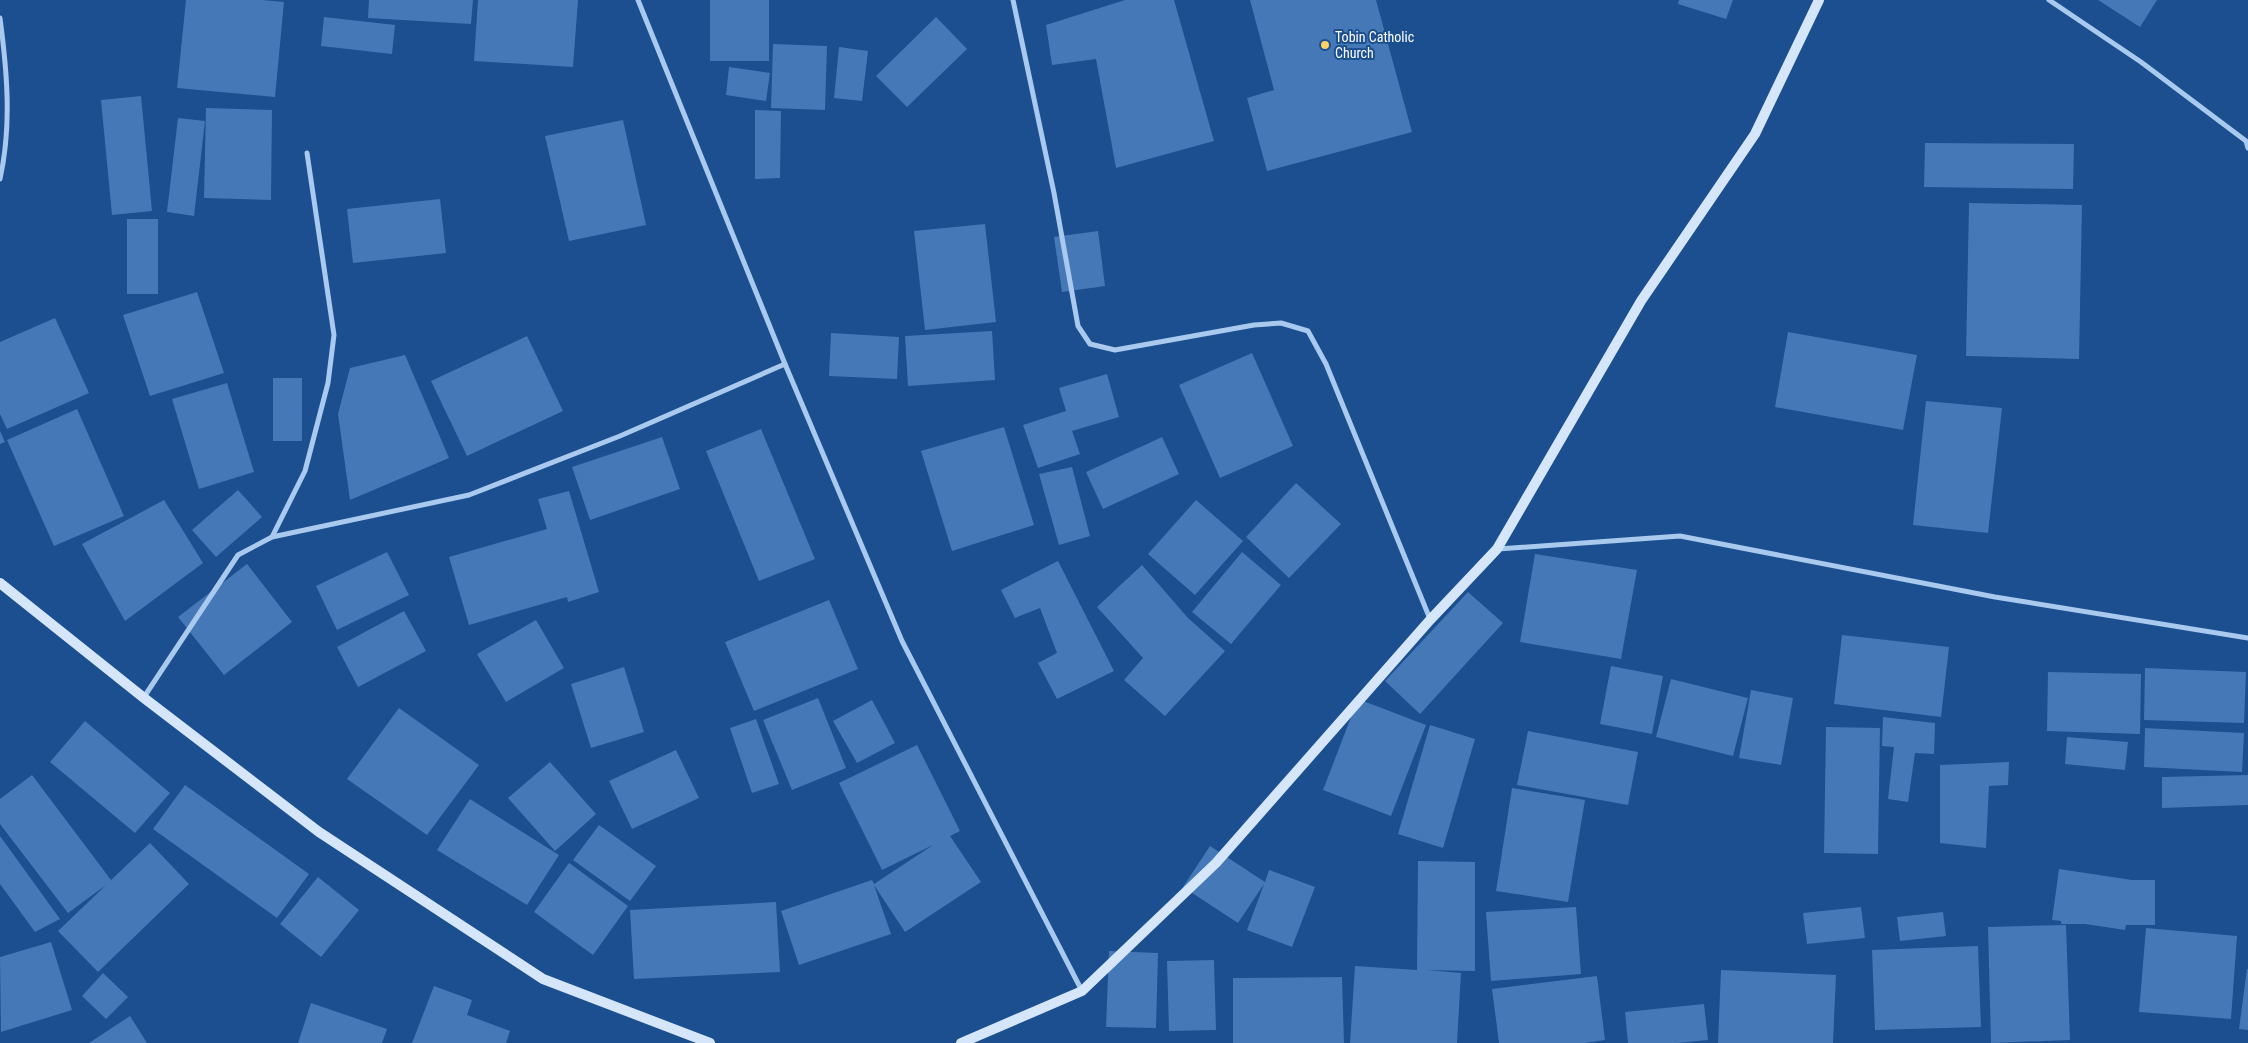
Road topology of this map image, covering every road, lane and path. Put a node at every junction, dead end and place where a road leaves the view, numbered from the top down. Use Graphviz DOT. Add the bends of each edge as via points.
graph roads {
  1 [pos="638,0"];
  2 [pos="1012,0"];
  3 [pos="1820,0"];
  4 [pos="2050,0"];
  5 [pos="0,18"];
  6 [pos="2247,141"];
  7 [pos="2248,148"];
  8 [pos="307,153"];
  9 [pos="0,179"];
  10 [pos="785,364"];
  11 [pos="272,537"];
  12 [pos="1497,549"];
  13 [pos="0,583"];
  14 [pos="1430,620"];
  15 [pos="2248,638"];
  16 [pos="144,698"];
  17 [pos="1082,992"];
  18 [pos="710,1043"];
  19 [pos="961,1043"];
  1 -- 10 [label="street"];
  2 -- 14 [label="street" via="1054,193 1078,326 1090,344 1115,350 1281,323 1308,331 1326,364"];
  3 -- 12 [label="main road" via="1755,134 1640,301"];
  4 -- 6 [label="street" via="2141,62"];
  5 -- 9 [label="street" via="8,74 6,152"];
  6 -- 7 [label="street"];
  8 -- 11 [label="street" via="334,335 328,382 304,471"];
  10 -- 11 [label="street" via="620,436 469,494"];
  10 -- 17 [label="street" via="902,641"];
  11 -- 16 [label="street" via="238,555"];
  12 -- 14 [label="main road"];
  12 -- 15 [label="street" via="1680,536 1996,597"];
  13 -- 16 [label="main road"];
  14 -- 17 [label="main road" via="1216,863"];
  16 -- 18 [label="main road" via="319,832 543,979"];
  17 -- 19 [label="main road"];
}
